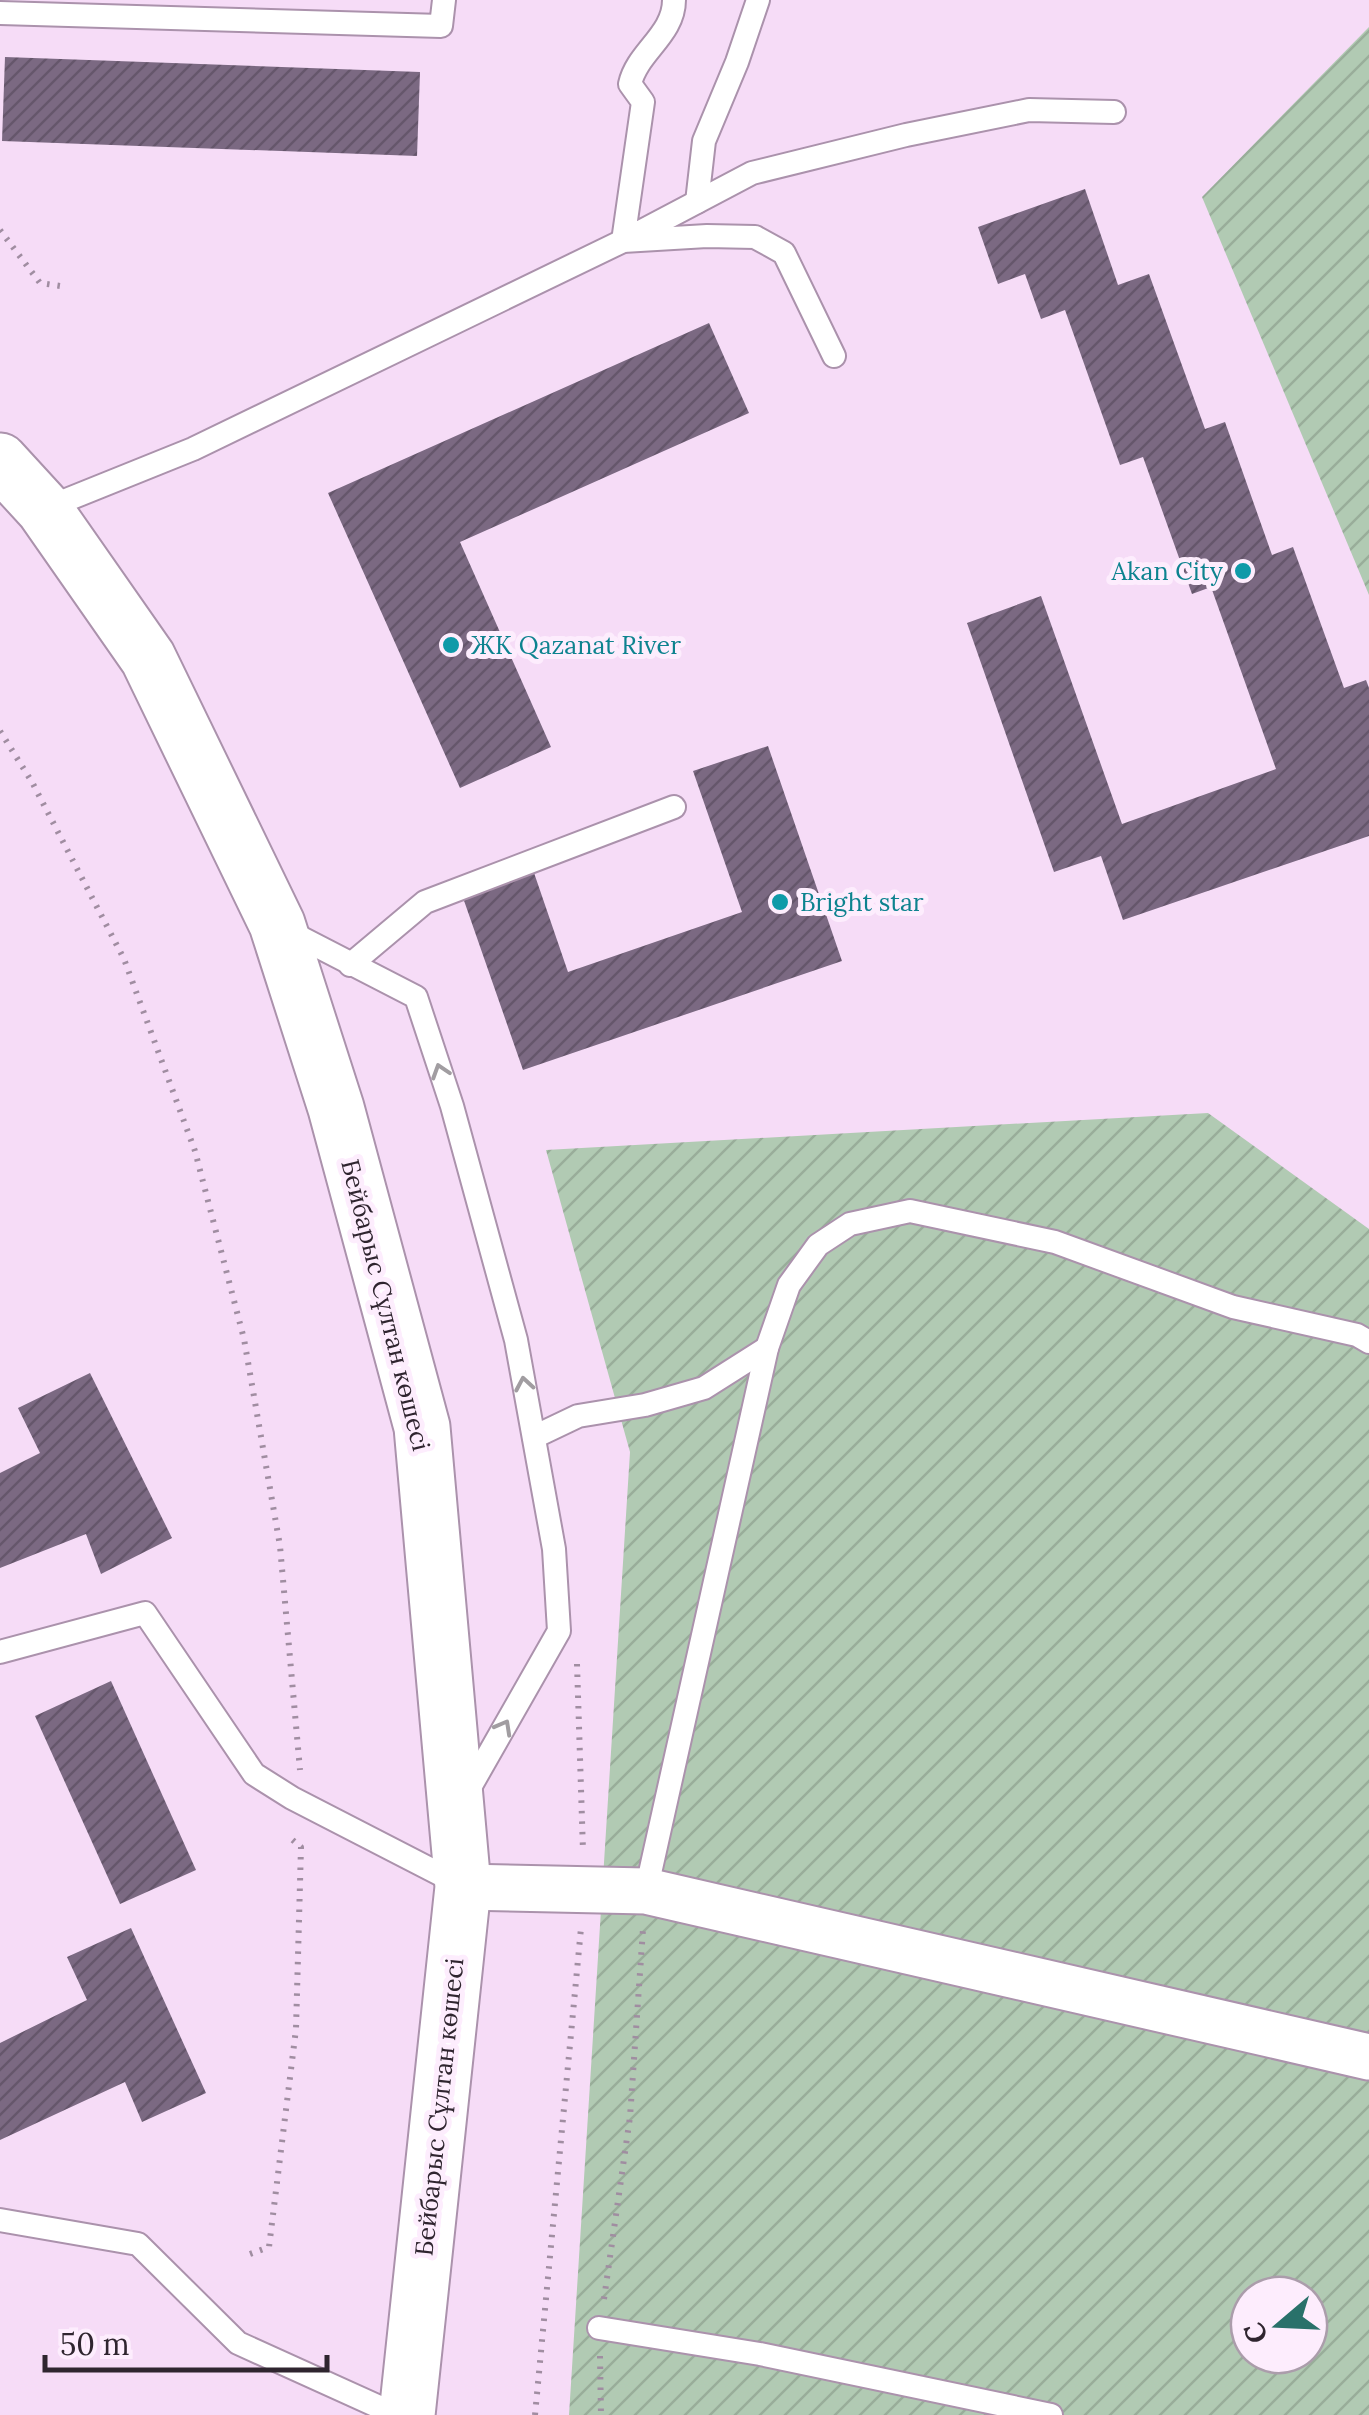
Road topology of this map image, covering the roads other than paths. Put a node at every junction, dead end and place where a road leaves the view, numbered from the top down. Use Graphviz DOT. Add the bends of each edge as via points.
graph roads {
  1 [pos="444,0"];
  2 [pos="674,0"];
  3 [pos="758,0"];
  4 [pos="0,13"];
  5 [pos="1114,112"];
  6 [pos="697,202"];
  7 [pos="623,241"];
  8 [pos="834,356"];
  9 [pos="0,461"];
  10 [pos="44,510"];
  11 [pos="674,807"];
  12 [pos="276,924"];
  13 [pos="350,964"];
  14 [pos="1369,1342"];
  15 [pos="767,1348"];
  16 [pos="534,1437"];
  17 [pos="0,1652"];
  18 [pos="456,1812"];
  19 [pos="462,1886"];
  20 [pos="646,1892"];
  21 [pos="1369,2056"];
  22 [pos="0,2220"];
  23 [pos="600,2328"];
  24 [pos="396,2415"];
  25 [pos="406,2415"];
  26 [pos="1051,2415"];
  1 -- 4 [label="lane" via="441,26"];
  2 -- 7 [label="lane" via="674,15 634,68 630,84 642,102"];
  3 -- 6 [label="lane" via="704,142"];
  5 -- 6 [label="lane" via="1029,110 906,135 752,173"];
  6 -- 7 [label="lane"];
  7 -- 8 [label="lane" via="755,237 784,253"];
  7 -- 10 [label="lane" via="193,449"];
  9 -- 10 [label="street, Бейбарыс Сұлтан көшесі"];
  10 -- 12 [label="street, Бейбарыс Сұлтан көшесі" via="148,658"];
  11 -- 13 [label="lane" via="425,902"];
  12 -- 13 [label="lane"];
  12 -- 18 [label="street, Бейбарыс Сұлтан көшесі" via="336,1108 422,1427"];
  16 -- 13 [label="lane, one-way" via="516,1340 416,997"];
  14 -- 15 [label="lane" via="1233,1306 1055,1242 910,1210 850,1224 818,1245 789,1285"];
  15 -- 16 [label="lane" via="704,1388 578,1416"];
  15 -- 20 [label="lane"];
  18 -- 16 [label="lane, one-way" via="558,1631 554,1549"];
  17 -- 19 [label="lane" via="144,1614 254,1774"];
  18 -- 19 [label="street, Бейбарыс Сұлтан көшесі"];
  19 -- 20 [label="street"];
  19 -- 25 [label="street, Бейбарыс Сұлтан көшесі"];
  20 -- 21 [label="street"];
  22 -- 24 [label="lane" via="138,2244 238,2342"];
  23 -- 26 [label="lane"];
}
